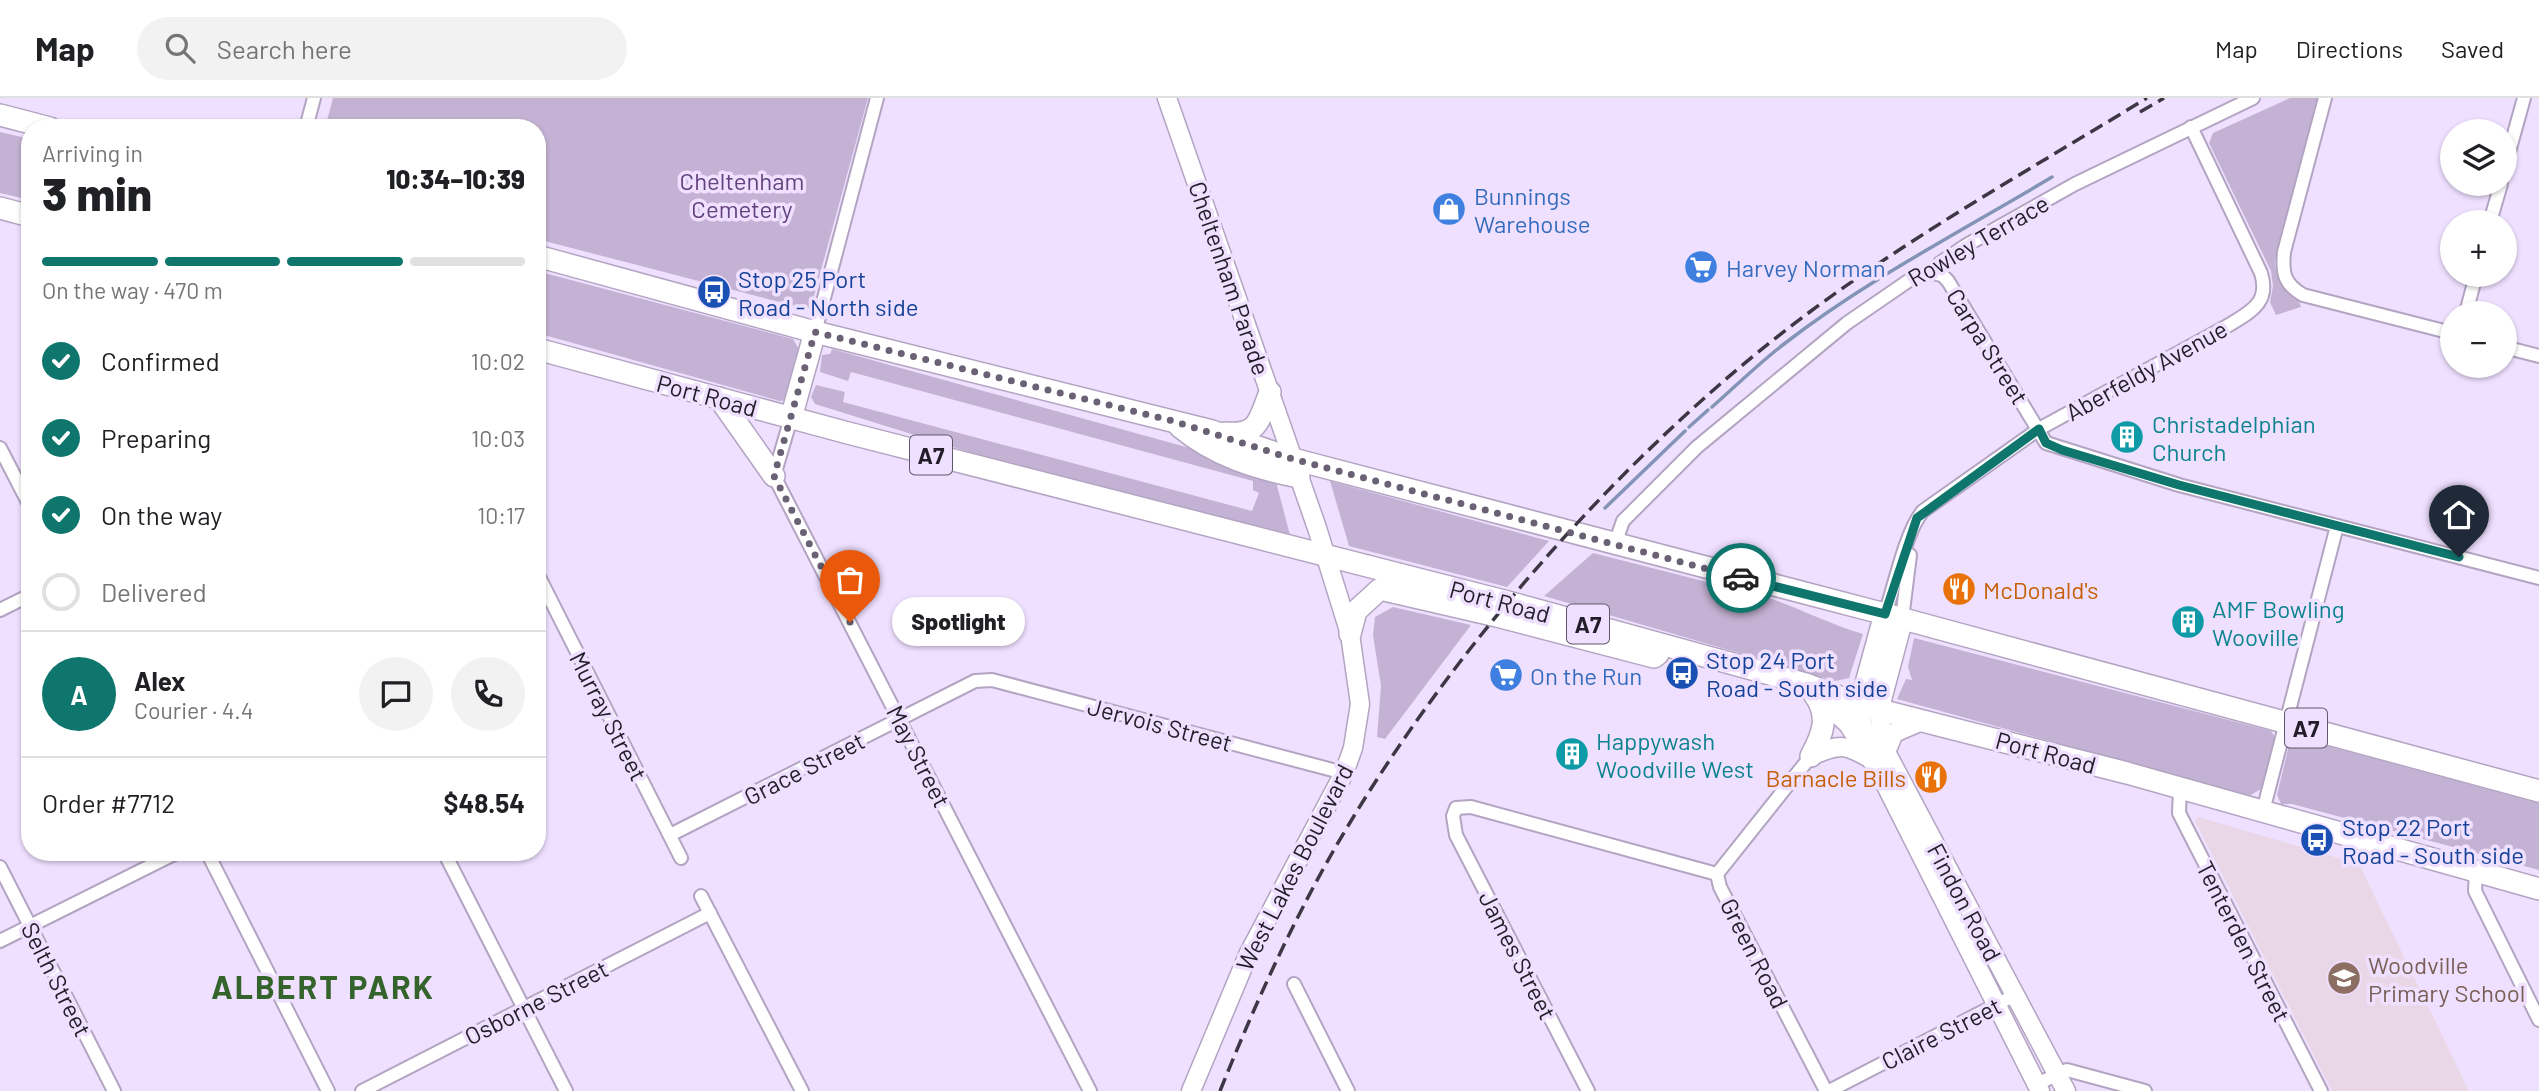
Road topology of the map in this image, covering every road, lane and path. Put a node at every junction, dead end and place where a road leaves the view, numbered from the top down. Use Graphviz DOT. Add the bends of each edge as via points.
graph roads {
  1 [pos="314,98"];
  2 [pos="877,98"];
  3 [pos="1167,98"];
  4 [pos="2253,98"];
  5 [pos="2325,98"];
  6 [pos="2524,98"];
  7 [pos="0,115"];
  8 [pos="308,119"];
  9 [pos="21,120"];
  10 [pos="2517,123"];
  11 [pos="2191,127"];
  12 [pos="0,208"];
  13 [pos="21,214"];
  14 [pos="546,258"];
  15 [pos="1931,273"];
  16 [pos="2440,329"];
  17 [pos="815,332"];
  18 [pos="2517,350"];
  19 [pos="546,351"];
  20 [pos="2539,356"];
  21 [pos="1270,392"];
  22 [pos="719,398"];
  23 [pos="791,418"];
  24 [pos="1173,421"];
  25 [pos="2039,429"];
  26 [pos="1212,431"];
  27 [pos="0,448"];
  28 [pos="1296,468"];
  29 [pos="774,476"];
  30 [pos="21,489"];
  31 [pos="2337,526"];
  32 [pos="1615,544"];
  33 [pos="1326,555"];
  34 [pos="2539,578"];
  35 [pos="546,591"];
  36 [pos="21,600"];
  37 [pos="0,610"];
  38 [pos="1894,616"];
  39 [pos="1350,634"];
  40 [pos="1668,646"];
  41 [pos="975,681"];
  42 [pos="1805,684"];
  43 [pos="1869,707"];
  44 [pos="900,719"];
  45 [pos="1924,720"];
  46 [pos="2284,723"];
  47 [pos="1811,756"];
  48 [pos="1880,756"];
  49 [pos="1344,773"];
  50 [pos="2180,788"];
  51 [pos="2539,791"];
  52 [pos="2263,811"];
  53 [pos="670,835"];
  54 [pos="681,858"];
  55 [pos="160,861"];
  56 [pos="212,861"];
  57 [pos="449,861"];
  58 [pos="0,867"];
  59 [pos="2476,871"];
  60 [pos="1717,874"];
  61 [pos="2539,889"];
  62 [pos="701,896"];
  63 [pos="710,913"];
  64 [pos="30,926"];
  65 [pos="0,942"];
  66 [pos="1294,984"];
  67 [pos="2015,995"];
  68 [pos="1997,1004"];
  69 [pos="525,1008"];
  70 [pos="2539,1020"];
  71 [pos="2057,1074"];
  72 [pos="2038,1087"];
  73 [pos="114,1091"];
  74 [pos="328,1091"];
  75 [pos="362,1091"];
  76 [pos="566,1091"];
  77 [pos="802,1091"];
  78 [pos="1090,1091"];
  79 [pos="1191,1091"];
  80 [pos="1348,1091"];
  81 [pos="1588,1091"];
  82 [pos="1828,1091"];
  83 [pos="2066,1091"];
  84 [pos="2145,1091"];
  85 [pos="2321,1091"];
  1 -- 8 [label="street"];
  2 -- 17 [label="street"];
  3 -- 21 [label="main road, Cheltenham Parade"];
  4 -- 11 [label="street, Rowley Terrace"];
  5 -- 16 [label="street" via="2284,252 2285,280 2303,295"];
  6 -- 10 [label="street"];
  7 -- 9 [label="highway"];
  11 -- 15 [label="street, Rowley Terrace" via="2075,184 1965,246"];
  11 -- 25 [label="street, Aberfeldy Avenue" via="2261,273 2263,300 2229,325"];
  12 -- 13 [label="highway"];
  14 -- 17 [label="highway, A7"];
  15 -- 25 [label="street, Carpa Street" via="1948,281"];
  15 -- 32 [label="street, Rowley Terrace" via="1914,276 1847,323 1760,393 1623,521"];
  17 -- 23 [label="highway"];
  17 -- 24 [label="highway, A7"];
  18 -- 20 [label="street"];
  19 -- 22 [label="highway, Port Road / A7"];
  21 -- 26 [label="highway" via="1256,426 1243,435"];
  21 -- 28 [label="main road, Cheltenham Parade"];
  22 -- 23 [label="highway, Port Road / A7"];
  22 -- 29 [label="highway"];
  23 -- 29 [label="street"];
  23 -- 33 [label="highway, Port Road / A7"];
  24 -- 26 [label="highway, A7"];
  24 -- 28 [label="highway" via="1199,443 1238,462"];
  25 -- 31 [label="street, Carpa Street" via="2046,443 2062,450"];
  25 -- 38 [label="street, Aberfeldy Avenue" via="1917,518"];
  26 -- 28 [label="highway, A7"];
  27 -- 30 [label="street"];
  28 -- 32 [label="highway, A7"];
  28 -- 33 [label="main road, Cheltenham Parade"];
  29 -- 44 [label="street, May Street"];
  31 -- 34 [label="street, Carpa Street"];
  31 -- 46 [label="street"];
  32 -- 38 [label="highway, A7"];
  33 -- 39 [label="main road, West Lakes Boulevard"];
  33 -- 40 [label="highway, Port Road / A7"];
  35 -- 53 [label="street, Murray Street"];
  36 -- 37 [label="street"];
  38 -- 43 [label="highway"];
  38 -- 46 [label="highway, A7"];
  39 -- 40 [label="highway" via="1356,611 1380,589 1654,657"];
  39 -- 49 [label="main road, West Lakes Boulevard" via="1360,704"];
  40 -- 42 [label="highway, Port Road / A7"];
  41 -- 44 [label="street, Grace Street"];
  41 -- 49 [label="street, Jervois Street" via="992,680"];
  42 -- 43 [label="highway, Port Road / A7"];
  42 -- 47 [label="highway" via="1824,715 1824,733"];
  42 -- 48 [label="highway"];
  43 -- 45 [label="highway, Port Road / A7"];
  43 -- 48 [label="main road, Findon Road" via="1864,731"];
  44 -- 53 [label="street, Grace Street"];
  44 -- 78 [label="street, May Street"];
  45 -- 48 [label="main road" via="1894,733"];
  45 -- 50 [label="highway, Port Road / A7"];
  46 -- 51 [label="highway, A7"];
  46 -- 52 [label="street"];
  47 -- 48 [label="main road" via="1837,745"];
  47 -- 60 [label="street, Green Road"];
  48 -- 67 [label="main road, Findon Road"];
  48 -- 68 [label="main road, Findon Road"];
  49 -- 79 [label="main road, West Lakes Boulevard" via="1248,955"];
  50 -- 52 [label="highway, Port Road / A7"];
  50 -- 85 [label="street, Tenterden Street" via="2179,813"];
  52 -- 59 [label="highway, Port Road / A7"];
  53 -- 54 [label="street, Murray Street"];
  55 -- 64 [label="street"];
  56 -- 74 [label="street"];
  57 -- 69 [label="street"];
  58 -- 64 [label="street, Selth Street"];
  59 -- 61 [label="highway, Port Road / A7"];
  59 -- 70 [label="street" via="2475,891"];
  60 -- 81 [label="street, James Street" via="1471,807 1456,808 1456,835"];
  60 -- 82 [label="street, Green Road"];
  62 -- 63 [label="street"];
  63 -- 69 [label="street, Osborne Street"];
  63 -- 77 [label="street"];
  64 -- 65 [label="street"];
  64 -- 73 [label="street, Selth Street"];
  66 -- 80 [label="street"];
  67 -- 68 [label="street, Claire Street"];
  67 -- 71 [label="main road, Findon Road"];
  68 -- 72 [label="main road, Findon Road"];
  68 -- 82 [label="street, Claire Street"];
  69 -- 75 [label="street, Osborne Street"];
  69 -- 76 [label="street"];
  71 -- 72 [label="street"];
  71 -- 83 [label="main road, Findon Road"];
  71 -- 84 [label="street" via="2072,1071"];
}
